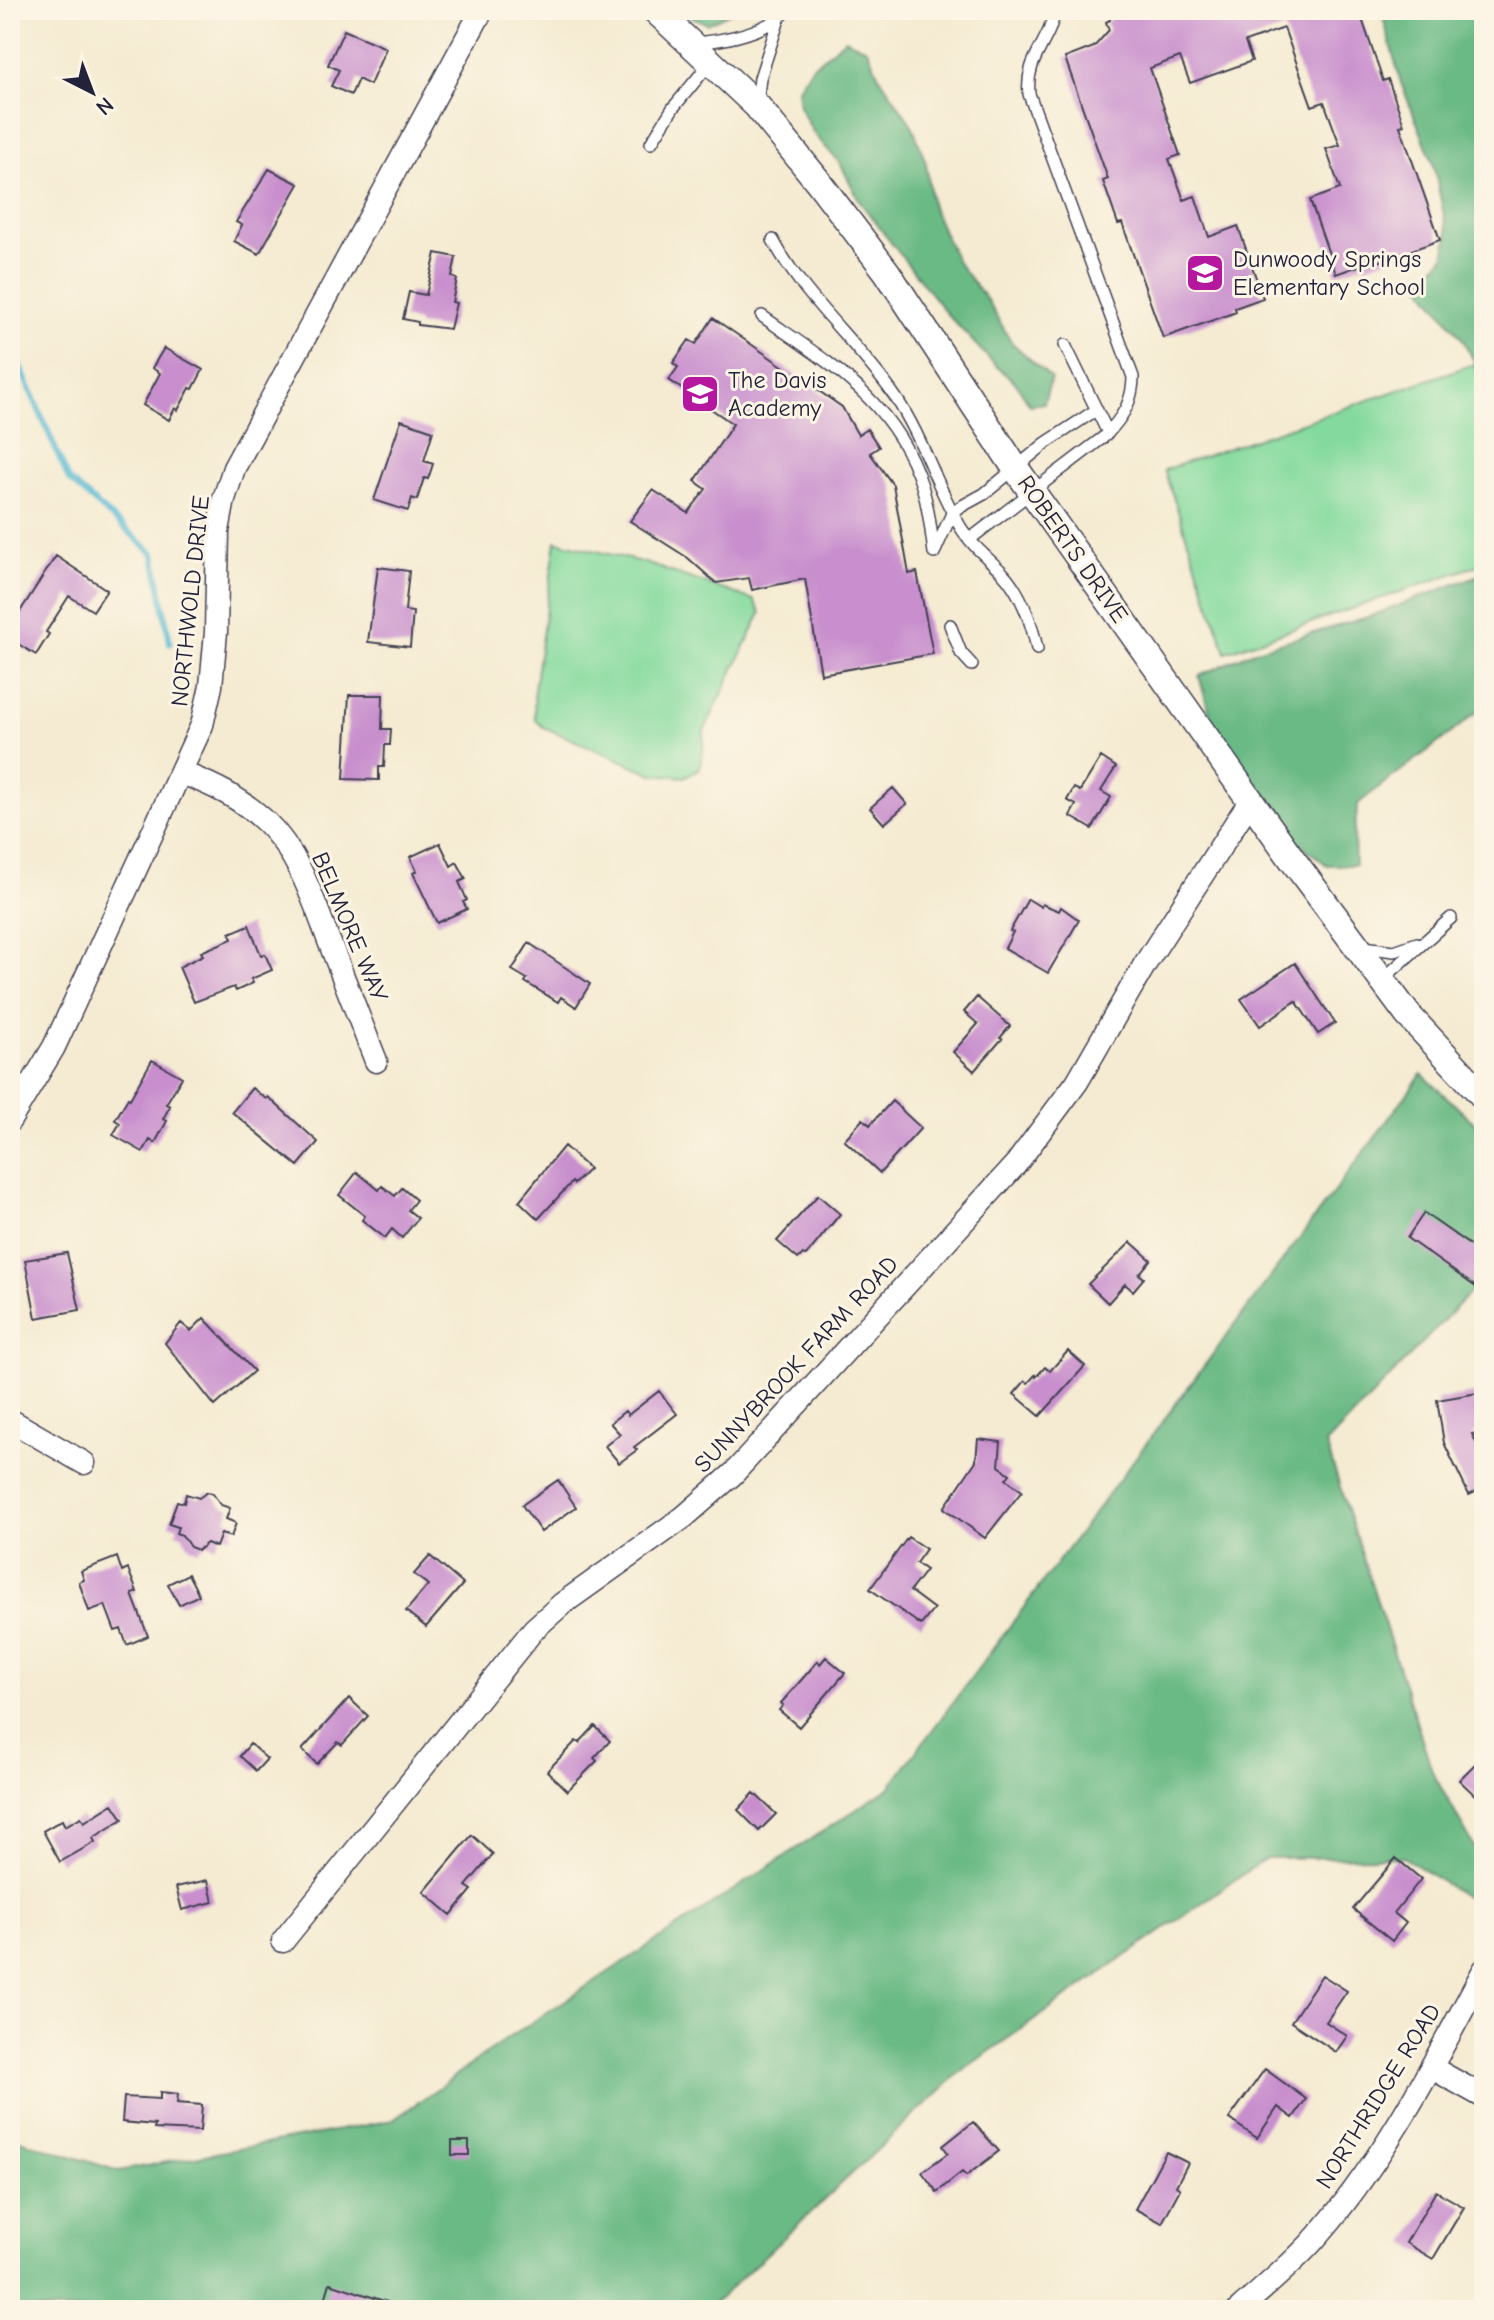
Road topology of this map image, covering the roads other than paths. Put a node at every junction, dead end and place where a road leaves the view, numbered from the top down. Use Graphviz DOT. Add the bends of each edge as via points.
graph roads {
  1 [pos="482,10"];
  2 [pos="655,10"];
  3 [pos="1055,10"];
  4 [pos="784,14"];
  5 [pos="691,44"];
  6 [pos="711,62"];
  7 [pos="757,106"];
  8 [pos="651,143"];
  9 [pos="773,240"];
  10 [pos="762,316"];
  11 [pos="1065,345"];
  12 [pos="1096,410"];
  13 [pos="1108,433"];
  14 [pos="1024,480"];
  15 [pos="953,511"];
  16 [pos="970,539"];
  17 [pos="950,625"];
  18 [pos="1037,649"];
  19 [pos="972,665"];
  20 [pos="182,773"];
  21 [pos="1250,801"];
  22 [pos="1451,918"];
  23 [pos="1432,934"];
  24 [pos="1352,941"];
  25 [pos="1382,980"];
  26 [pos="376,1061"];
  27 [pos="1484,1097"];
  28 [pos="10,1120"];
  29 [pos="10,1420"];
  30 [pos="84,1463"];
  31 [pos="283,1941"];
  32 [pos="1484,1970"];
  33 [pos="1432,2068"];
  34 [pos="1484,2097"];
  35 [pos="1239,2310"];
  1 -- 20 [label="street, NORTHWOLD DRIVE" via="234,468 218,531 211,686"];
  2 -- 5 [label="street, ROBERTS DRIVE"];
  3 -- 13 [label="lane" via="1033,59 1029,94 1133,377 1131,399"];
  4 -- 5 [label="lane" via="742,34"];
  4 -- 7 [label="lane" via="760,78"];
  5 -- 6 [label="street, ROBERTS DRIVE"];
  6 -- 7 [label="street, ROBERTS DRIVE"];
  6 -- 8 [label="lane"];
  7 -- 14 [label="street, ROBERTS DRIVE" via="887,272"];
  9 -- 15 [label="lane" via="807,293 895,396"];
  10 -- 15 [label="lane" via="856,385 889,421 922,487 934,553"];
  11 -- 12 [label="lane"];
  12 -- 13 [label="lane"];
  12 -- 14 [label="lane" via="1046,443"];
  13 -- 14 [label="lane"];
  14 -- 15 [label="lane"];
  14 -- 16 [label="lane"];
  14 -- 21 [label="street, ROBERTS DRIVE"];
  15 -- 16 [label="lane"];
  16 -- 18 [label="lane" via="1018,596"];
  17 -- 19 [label="lane"];
  20 -- 26 [label="street, BELMORE WAY" via="243,802 288,848"];
  20 -- 28 [label="street, NORTHWOLD DRIVE" via="54,1047"];
  21 -- 24 [label="street, ROBERTS DRIVE"];
  21 -- 31 [label="street, SUNNYBROOK FARM ROAD" via="1077,1082 1016,1164 733,1474 534,1629"];
  22 -- 23 [label="lane"];
  23 -- 24 [label="lane" via="1394,951"];
  23 -- 25 [label="lane"];
  24 -- 25 [label="street, ROBERTS DRIVE"];
  25 -- 27 [label="street, ROBERTS DRIVE"];
  29 -- 30 [label="street"];
  32 -- 33 [label="street, NORTHRIDGE ROAD"];
  33 -- 34 [label="street"];
  33 -- 35 [label="street, NORTHRIDGE ROAD" via="1320,2232"];
}
